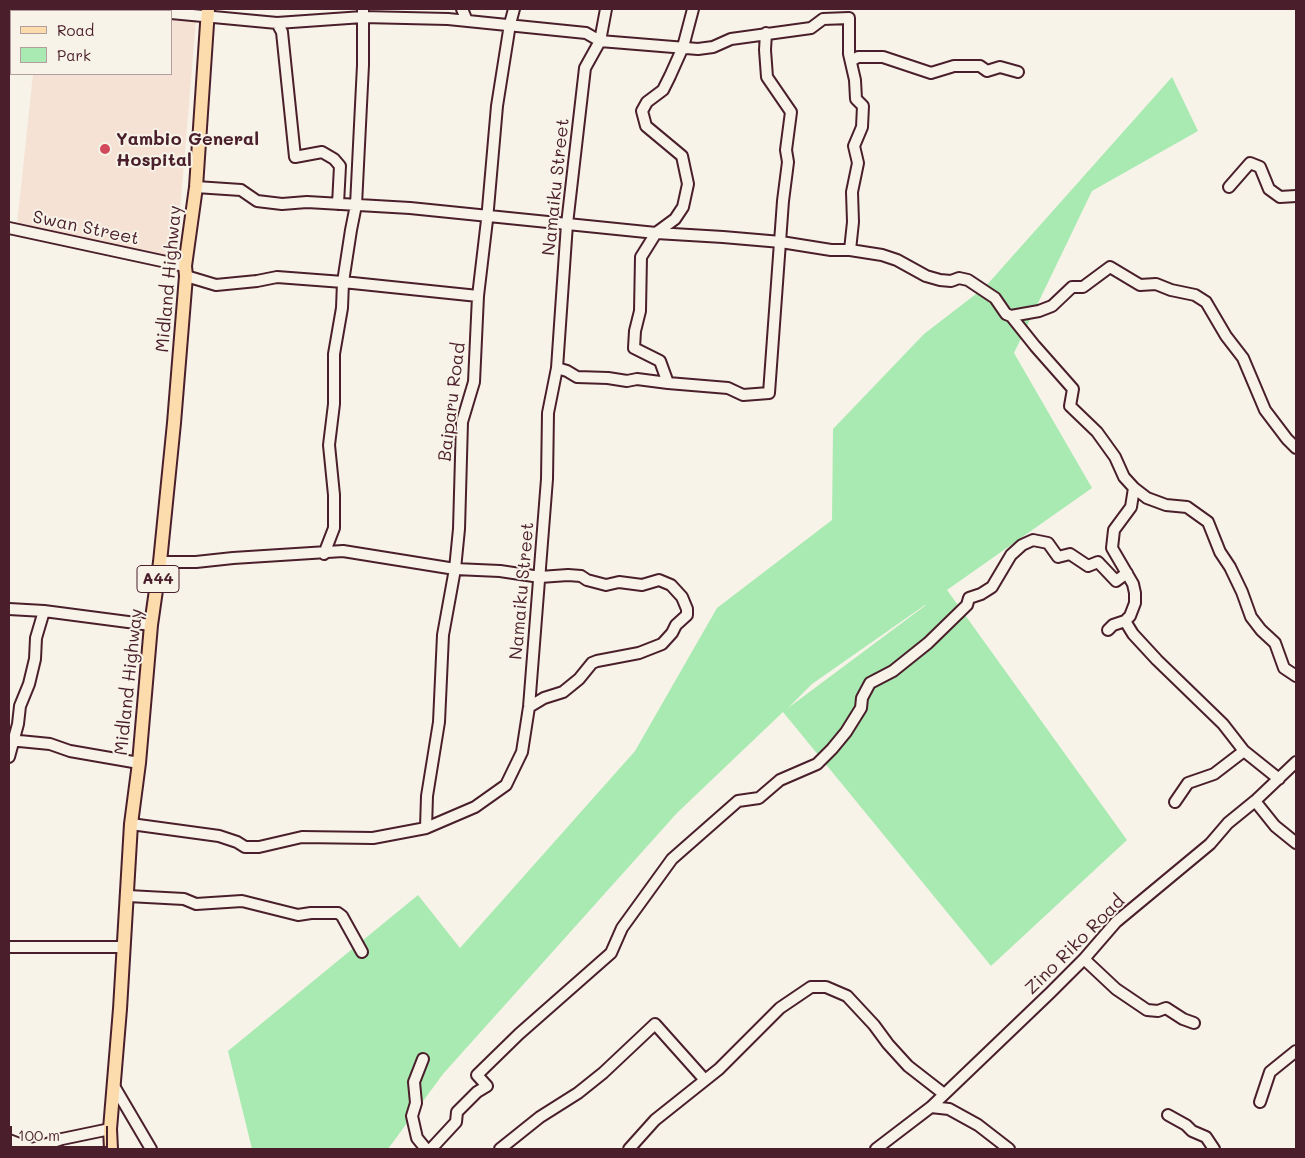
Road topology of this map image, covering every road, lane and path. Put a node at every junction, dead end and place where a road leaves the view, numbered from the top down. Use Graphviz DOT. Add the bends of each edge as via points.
graph roads {
  1 [pos="107,9"];
  2 [pos="462,9"];
  3 [pos="514,9"];
  4 [pos="606,9"];
  5 [pos="693,9"];
  6 [pos="126,10"];
  7 [pos="208,12"];
  8 [pos="172,13"];
  9 [pos="363,13"];
  10 [pos="467,21"];
  11 [pos="277,22"];
  12 [pos="510,24"];
  13 [pos="766,33"];
  14 [pos="600,41"];
  15 [pos="683,47"];
  16 [pos="851,61"];
  17 [pos="1018,72"];
  18 [pos="196,187"];
  19 [pos="1229,187"];
  20 [pos="1296,196"];
  21 [pos="338,204"];
  22 [pos="356,205"];
  23 [pos="487,217"];
  24 [pos="567,224"];
  25 [pos="9,228"];
  26 [pos="656,234"];
  27 [pos="781,242"];
  28 [pos="850,250"];
  29 [pos="186,271"];
  30 [pos="343,282"];
  31 [pos="478,296"];
  32 [pos="1011,316"];
  33 [pos="557,368"];
  34 [pos="668,383"];
  35 [pos="1296,448"];
  36 [pos="1134,488"];
  37 [pos="324,554"];
  38 [pos="160,562"];
  39 [pos="456,569"];
  40 [pos="1127,573"];
  41 [pos="540,577"];
  42 [pos="9,609"];
  43 [pos="44,611"];
  44 [pos="1125,621"];
  45 [pos="151,625"];
  46 [pos="1108,630"];
  47 [pos="1296,676"];
  48 [pos="529,707"];
  49 [pos="11,740"];
  50 [pos="1244,751"];
  51 [pos="9,757"];
  52 [pos="1296,762"];
  53 [pos="139,763"];
  54 [pos="1279,779"];
  55 [pos="1256,801"];
  56 [pos="1175,802"];
  57 [pos="130,824"];
  58 [pos="426,828"];
  59 [pos="1296,843"];
  60 [pos="128,896"];
  61 [pos="9,947"];
  62 [pos="124,947"];
  63 [pos="362,952"];
  64 [pos="1084,959"];
  65 [pos="1194,1023"];
  66 [pos="1296,1051"];
  67 [pos="423,1059"];
  68 [pos="705,1080"];
  69 [pos="114,1086"];
  70 [pos="944,1094"];
  71 [pos="1260,1102"];
  72 [pos="932,1107"];
  73 [pos="1168,1115"];
  74 [pos="110,1129"];
  75 [pos="9,1140"];
  76 [pos="633,1148"];
  77 [pos="32,1149"];
  78 [pos="111,1149"];
  79 [pos="151,1149"];
  80 [pos="426,1149"];
  81 [pos="431,1149"];
  82 [pos="500,1149"];
  83 [pos="876,1149"];
  84 [pos="1009,1149"];
  85 [pos="1214,1149"];
  1 -- 6 [label="street"];
  2 -- 10 [label="street"];
  3 -- 12 [label="street, Baiparu Road"];
  4 -- 14 [label="street, Namaiku Street"];
  5 -- 15 [label="street"];
  7 -- 8 [label="street"];
  7 -- 11 [label="street"];
  7 -- 18 [label="main road, Midland Highway / A44"];
  9 -- 10 [label="street"];
  9 -- 11 [label="street"];
  9 -- 22 [label="street"];
  10 -- 12 [label="street"];
  11 -- 21 [label="street" via="282,32 295,157 322,152 334,159 340,166"];
  12 -- 14 [label="street" via="586,33"];
  12 -- 23 [label="street, Baiparu Road" via="497,106"];
  13 -- 15 [label="street" via="731,39 713,47"];
  13 -- 16 [label="street" via="811,28 823,19 849,18"];
  13 -- 27 [label="street" via="768,77 791,112"];
  14 -- 15 [label="street"];
  14 -- 24 [label="street, Namaiku Street" via="585,68"];
  15 -- 26 [label="street" via="662,90 647,102 642,111 646,126 682,156 688,184 683,207 675,219"];
  16 -- 17 [label="street" via="883,57 931,72 954,66 980,66 987,71 1000,66"];
  16 -- 28 [label="street" via="856,99 863,106 862,127 854,146 858,164 852,192 854,222"];
  18 -- 21 [label="street" via="241,190 257,201 282,204"];
  18 -- 29 [label="main road, Midland Highway / A44"];
  19 -- 20 [label="street" via="1250,163 1260,167 1269,189 1280,198"];
  21 -- 22 [label="street"];
  22 -- 23 [label="street"];
  22 -- 30 [label="street"];
  23 -- 24 [label="street"];
  23 -- 31 [label="street, Baiparu Road"];
  24 -- 26 [label="street"];
  24 -- 33 [label="street, Namaiku Street"];
  25 -- 29 [label="street, Swan Street"];
  26 -- 27 [label="street"];
  26 -- 34 [label="street" via="641,257 640,311 634,348 660,361"];
  27 -- 28 [label="street"];
  27 -- 34 [label="street" via="769,393 743,395 728,388"];
  28 -- 32 [label="street" via="897,260 926,276 946,281 968,280 988,292"];
  29 -- 30 [label="street, Swan Street" via="216,285 277,277"];
  29 -- 38 [label="main road, Midland Highway / A44"];
  30 -- 31 [label="street, Swan Street"];
  30 -- 37 [label="street" via="334,354 334,404 329,445 334,528"];
  31 -- 39 [label="street, Baiparu Road" via="474,382 462,422"];
  32 -- 35 [label="street" via="1052,306 1072,287 1083,287 1110,267 1140,285 1156,284 1195,295 1206,302 1243,358 1265,410"];
  32 -- 36 [label="street" via="1073,388 1070,406 1097,432"];
  33 -- 34 [label="street" via="577,377"];
  33 -- 41 [label="street, Namaiku Street" via="548,412"];
  36 -- 40 [label="street" via="1131,506 1114,530 1112,548"];
  36 -- 47 [label="street" via="1147,498 1166,505 1187,507 1208,522 1242,592 1250,617 1275,643 1284,668"];
  37 -- 38 [label="street"];
  37 -- 39 [label="street" via="343,551"];
  38 -- 45 [label="main road, Midland Highway / A44"];
  39 -- 41 [label="street"];
  39 -- 58 [label="street, Baiparu Road" via="444,635 439,722 427,796"];
  40 -- 44 [label="street" via="1133,584 1135,603"];
  40 -- 81 [label="street" via="1116,581 1098,562 1088,566 1070,554 1058,557 1048,543 1034,540 1022,544 1011,555 992,587 969,598 967,605 928,643 893,671 870,683 851,724 817,764 780,780 759,798 738,801 672,859 622,928 611,953 477,1075 487,1086 457,1112 456,1122"];
  41 -- 48 [label="street, Namaiku Street"];
  41 -- 48 [label="street" via="580,576 606,585 659,580 671,585 682,597 688,615 662,644 639,653 592,663 563,692"];
  42 -- 43 [label="street"];
  43 -- 45 [label="street"];
  43 -- 49 [label="street" via="36,638 35,659"];
  44 -- 46 [label="street"];
  44 -- 50 [label="street" via="1133,634 1223,724"];
  45 -- 53 [label="main road, Midland Highway / A44"];
  48 -- 58 [label="street, Namaiku Street" via="522,752 506,785 475,807"];
  49 -- 51 [label="street"];
  49 -- 53 [label="street" via="50,744 70,751"];
  50 -- 54 [label="street"];
  50 -- 56 [label="street" via="1214,774 1188,783"];
  52 -- 54 [label="street, Zino Riko Road"];
  53 -- 57 [label="main road, Midland Highway / A44"];
  54 -- 55 [label="street, Zino Riko Road"];
  55 -- 59 [label="street" via="1275,826"];
  55 -- 64 [label="street, Zino Riko Road" via="1116,922"];
  57 -- 58 [label="street, Namaiku Street" via="220,836 245,847 302,837 373,838"];
  57 -- 60 [label="main road, Midland Highway / A44"];
  60 -- 62 [label="main road, Midland Highway / A44"];
  60 -- 63 [label="street" via="184,899 196,904 242,900 298,915 338,913"];
  61 -- 62 [label="street"];
  62 -- 69 [label="main road, Midland Highway / A44"];
  64 -- 65 [label="street" via="1116,989 1147,1010 1166,1008"];
  64 -- 70 [label="street, Zino Riko Road"];
  66 -- 71 [label="street" via="1270,1072"];
  67 -- 80 [label="street" via="414,1082 416,1103 412,1116 417,1138"];
  68 -- 70 [label="street" via="780,1008 811,987 826,987 847,996 908,1066"];
  68 -- 76 [label="street" via="655,1120"];
  68 -- 82 [label="street" via="655,1024 578,1093 540,1117"];
  69 -- 74 [label="main road, Midland Highway / A44"];
  69 -- 79 [label="street"];
  70 -- 72 [label="street, Zino Riko Road"];
  72 -- 83 [label="street, Zino Riko Road"];
  72 -- 84 [label="street" via="949,1109 978,1125"];
  73 -- 85 [label="street" via="1206,1136"];
  74 -- 77 [label="street"];
  74 -- 78 [label="main road, Midland Highway / A44"];
  75 -- 77 [label="street"];
}
